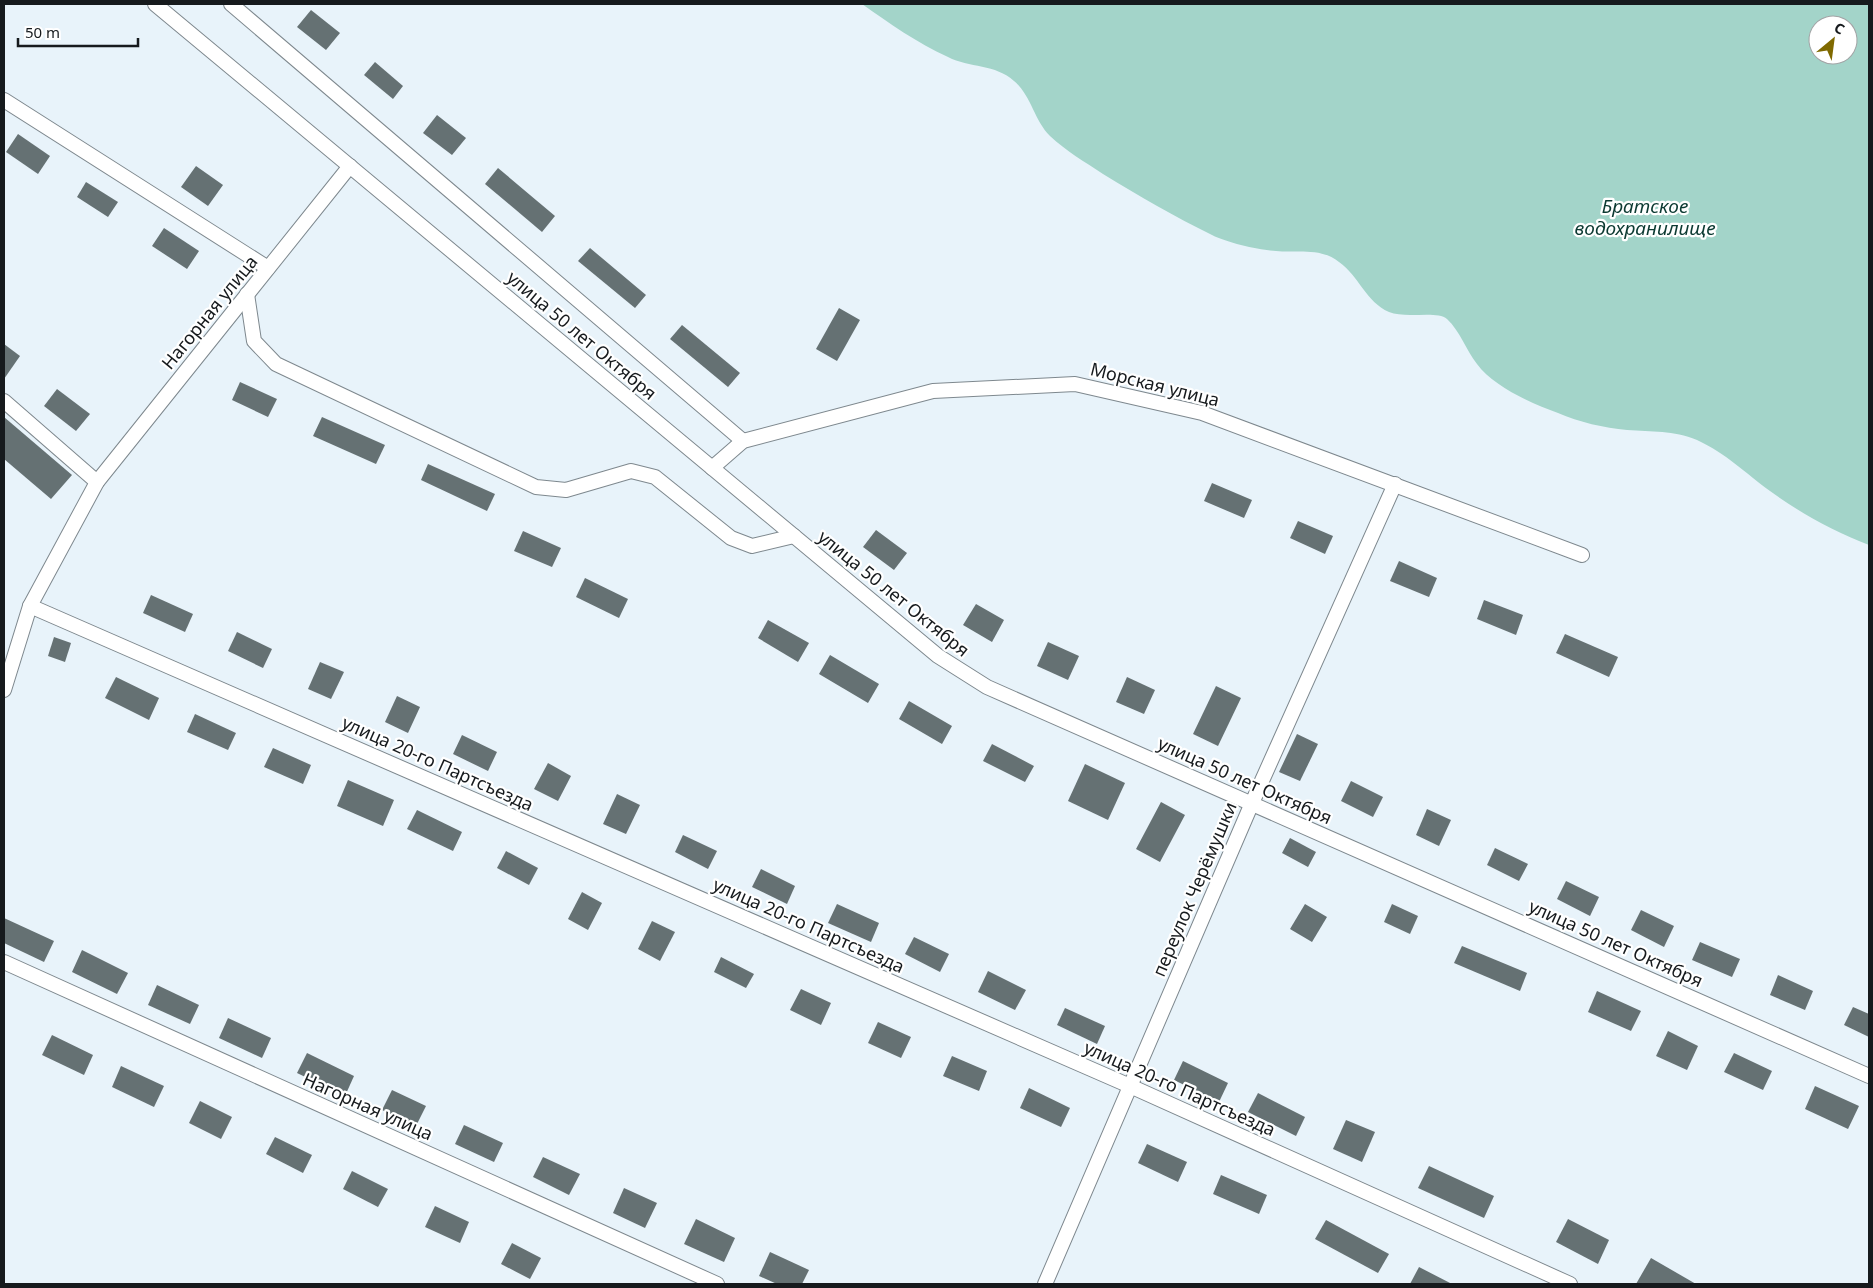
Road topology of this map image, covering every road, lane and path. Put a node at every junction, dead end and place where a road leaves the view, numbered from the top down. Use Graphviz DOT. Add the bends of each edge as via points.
graph roads {
  1 [pos="155,4"];
  2 [pos="231,4"];
  3 [pos="4,100"];
  4 [pos="350,166"];
  5 [pos="268,268"];
  6 [pos="248,294"];
  7 [pos="4,401"];
  8 [pos="742,441"];
  9 [pos="712,468"];
  10 [pos="97,482"];
  11 [pos="1395,484"];
  12 [pos="794,536"];
  13 [pos="1582,555"];
  14 [pos="30,606"];
  15 [pos="4,690"];
  16 [pos="1252,803"];
  17 [pos="4,962"];
  18 [pos="1869,1076"];
  19 [pos="1130,1086"];
  20 [pos="717,1284"];
  21 [pos="1045,1284"];
  22 [pos="1570,1284"];
  1 -- 4 [label="street, улица 50 лет Октября"];
  2 -- 8 [label="street"];
  3 -- 5 [label="street"];
  4 -- 5 [label="street, Нагорная улица"];
  4 -- 9 [label="street, улица 50 лет Октября"];
  5 -- 6 [label="street, Нагорная улица"];
  6 -- 10 [label="street, Нагорная улица"];
  6 -- 12 [label="street" via="254,340 276,364 536,488 566,490 632,471 655,477 731,538 752,546"];
  7 -- 10 [label="street"];
  8 -- 9 [label="street, Морская улица"];
  8 -- 11 [label="street, Морская улица" via="933,391 1075,384 1202,412"];
  9 -- 12 [label="street, улица 50 лет Октября"];
  10 -- 14 [label="street, Нагорная улица"];
  11 -- 13 [label="street, Морская улица"];
  11 -- 16 [label="street, переулок Черёмушки"];
  12 -- 16 [label="street, улица 50 лет Октября" via="938,656 987,687"];
  14 -- 15 [label="street, Нагорная улица"];
  14 -- 19 [label="street, улица 20-го Партсъезда"];
  16 -- 18 [label="street, улица 50 лет Октября"];
  16 -- 19 [label="street, переулок Черёмушки"];
  17 -- 20 [label="street, Нагорная улица"];
  19 -- 21 [label="street, переулок Черёмушки"];
  19 -- 22 [label="street, улица 20-го Партсъезда"];
}
